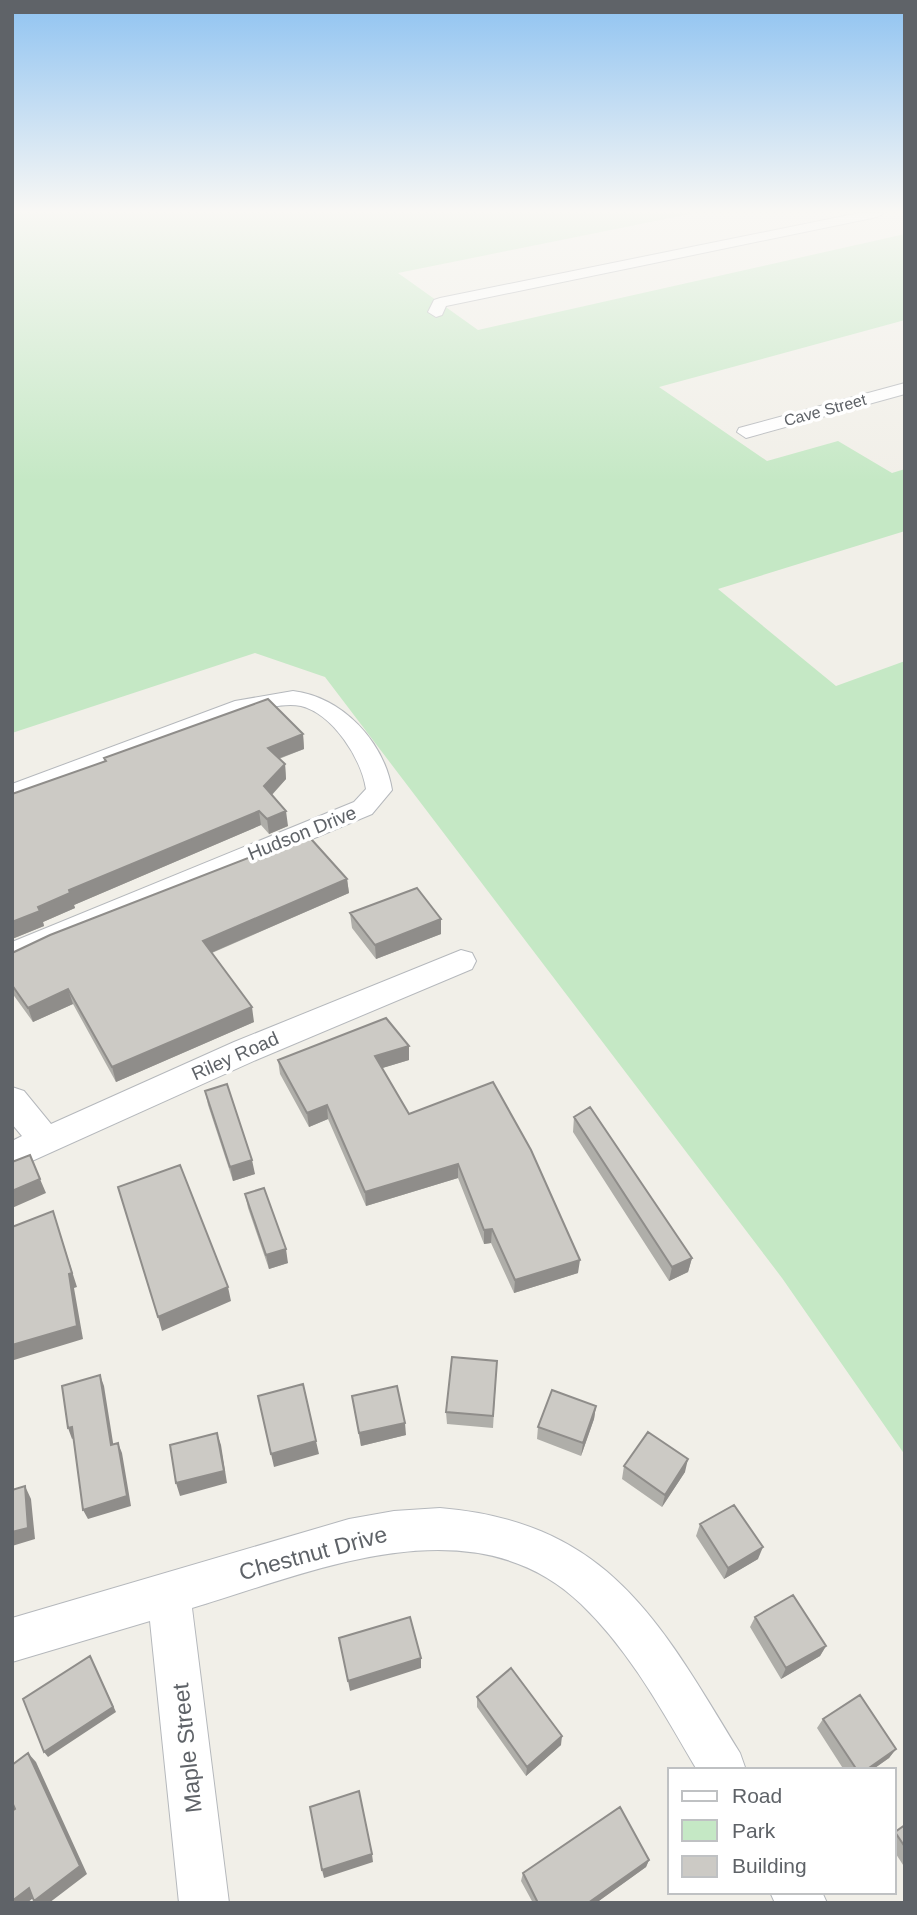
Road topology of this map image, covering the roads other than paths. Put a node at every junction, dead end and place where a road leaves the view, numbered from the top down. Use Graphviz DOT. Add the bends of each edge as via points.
graph roads {
  1 [pos="443,302"];
  2 [pos="436,312"];
  3 [pos="905,388"];
  4 [pos="746,432"];
  5 [pos="12,793"];
  6 [pos="12,954"];
  7 [pos="461,961"];
  8 [pos="12,1100"];
  9 [pos="45,1142"];
  10 [pos="12,1156"];
  11 [pos="169,1594"];
  12 [pos="12,1640"];
  13 [pos="722,1768"];
  14 [pos="204,1903"];
  1 -- 2 [label="street"];
  3 -- 4 [label="street, Cave Street"];
  5 -- 6 [label="street, Hudson Drive" via="244,706 281,699 301,699 330,709 365,753 378,775 380,790 363,808"];
  7 -- 9 [label="street, Riley Road" via="245,1051"];
  8 -- 9 [label="street"];
  9 -- 10 [label="street, Riley Road"];
  11 -- 12 [label="street, Chestnut Drive"];
  11 -- 13 [label="street, Chestnut Drive" via="373,1533 460,1530 502,1536 541,1550 598,1591 668,1677"];
  11 -- 14 [label="street, Maple Street"];
}
